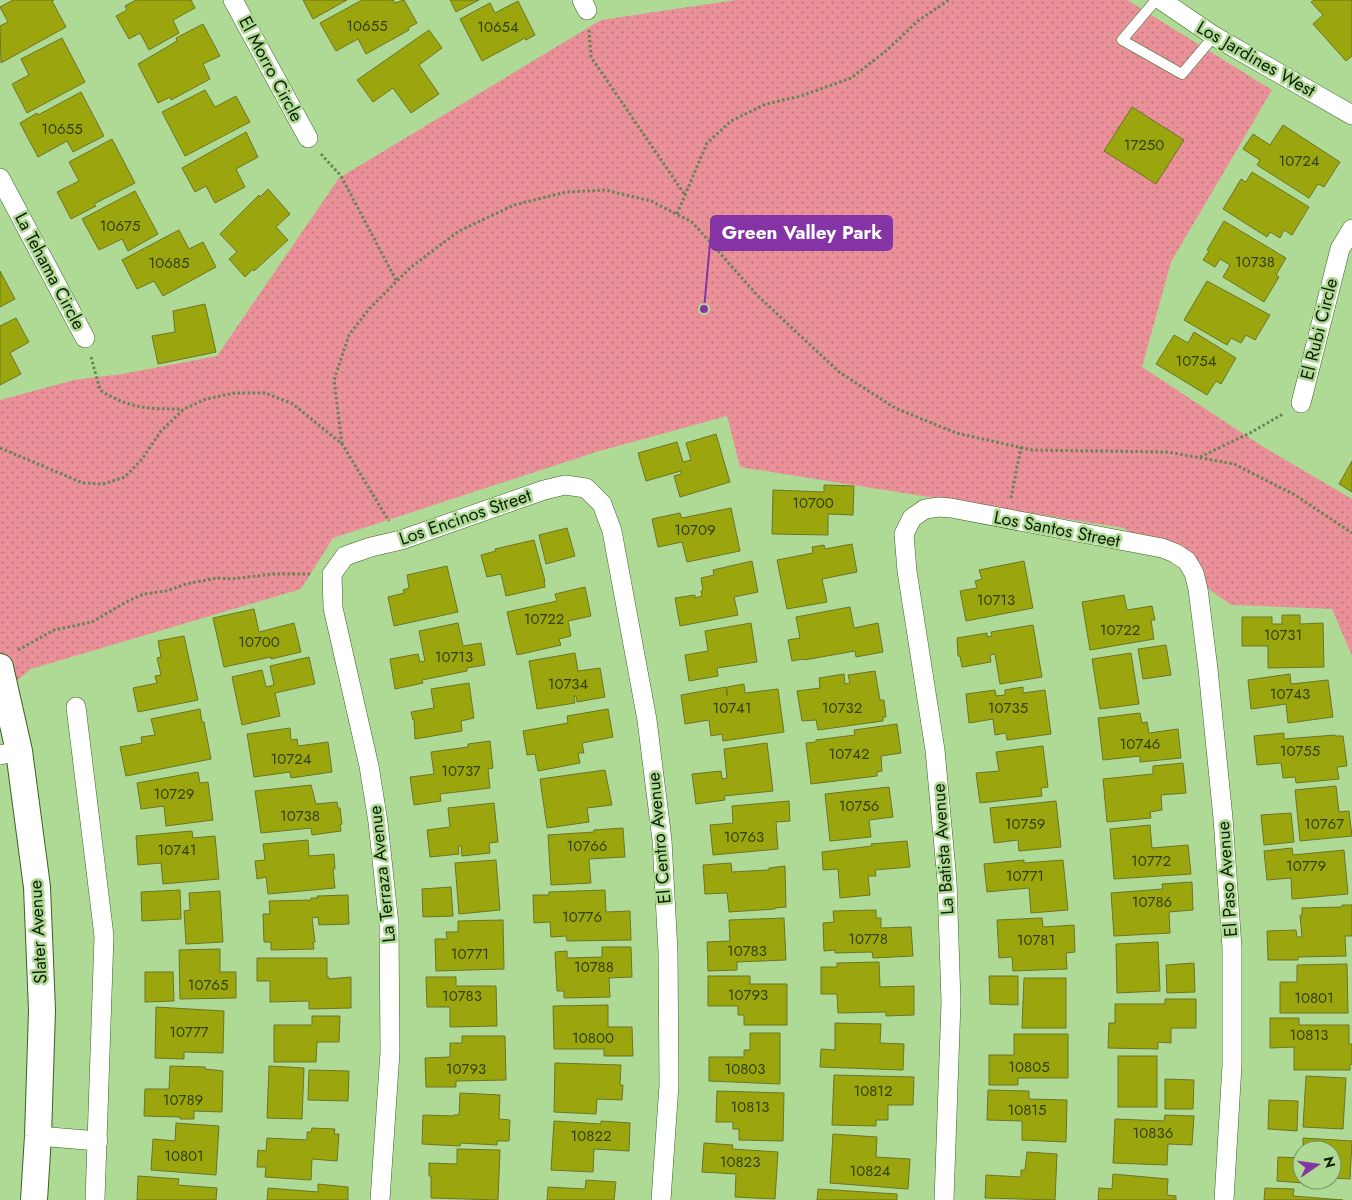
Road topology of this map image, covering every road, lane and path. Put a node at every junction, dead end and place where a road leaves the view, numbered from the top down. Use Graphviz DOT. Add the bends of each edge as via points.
graph roads {
  1 [pos="233,0"];
  2 [pos="949,0"];
  3 [pos="1156,0"];
  4 [pos="1161,0"];
  5 [pos="585,5"];
  6 [pos="1214,36"];
  7 [pos="1352,114"];
  8 [pos="308,138"];
  9 [pos="0,178"];
  10 [pos="685,196"];
  11 [pos="677,214"];
  12 [pos="1352,229"];
  13 [pos="396,282"];
  14 [pos="85,338"];
  15 [pos="1300,403"];
  16 [pos="184,409"];
  17 [pos="342,444"];
  18 [pos="1021,447"];
  19 [pos="0,448"];
  20 [pos="1199,458"];
  21 [pos="586,488"];
  22 [pos="925,509"];
  23 [pos="1008,520"];
  24 [pos="1352,533"];
  25 [pos="401,540"];
  26 [pos="1187,561"];
  27 [pos="332,574"];
  28 [pos="8,659"];
  29 [pos="76,706"];
  30 [pos="10,753"];
  31 [pos="38,1136"];
  32 [pos="98,1141"];
  33 [pos="34,1200"];
  34 [pos="95,1200"];
  35 [pos="380,1200"];
  36 [pos="661,1200"];
  37 [pos="944,1200"];
  38 [pos="1224,1200"];
  1 -- 8 [label="street, El Morro Circle"];
  2 -- 10 [label="path" via="919,20 851,78 801,96 766,104 731,121 707,143"];
  3 -- 6 [label="lane" via="1122,40 1182,74"];
  4 -- 6 [label="street, Los Jardines West"];
  5 -- 10 [label="path" via="591,57"];
  6 -- 7 [label="street, Los Jardines West"];
  8 -- 13 [label="path" via="341,176"];
  9 -- 14 [label="street, La Tehama Circle"];
  10 -- 11 [label="path"];
  11 -- 13 [label="path" via="651,201 605,190 566,192 514,205 459,231"];
  11 -- 18 [label="path" via="692,222 758,296 839,372 895,408 956,433"];
  12 -- 15 [label="street, El Rubi Circle" via="1340,249"];
  13 -- 17 [label="path" via="349,335 341,357 334,380"];
  14 -- 16 [label="path" via="100,390 133,406"];
  15 -- 20 [label="path"];
  16 -- 17 [label="path" via="206,399 234,393 265,392 293,404"];
  16 -- 19 [label="path" via="161,431 125,477 103,484 83,483"];
  17 -- 25 [label="path"];
  18 -- 20 [label="path" via="1032,450 1168,452"];
  18 -- 23 [label="path"];
  20 -- 24 [label="path" via="1234,464 1295,494"];
  21 -- 25 [label="street, Los Encinos Street" via="565,485 544,490"];
  21 -- 36 [label="street, El Centro Avenue" via="602,504 612,531 648,720 662,840 668,952 669,1084"];
  22 -- 23 [label="street, Los Santos Street" via="951,508"];
  22 -- 37 [label="street, La Batista Avenue" via="912,518 904,534 935,750 947,881 951,1002"];
  23 -- 26 [label="street, Los Santos Street" via="1162,548"];
  25 -- 27 [label="street, Los Encinos Street" via="345,556"];
  26 -- 38 [label="street, El Paso Avenue" via="1198,588 1208,669 1232,948 1232,1065"];
  27 -- 28 [label="path" via="217,578 144,594 92,622 54,630"];
  27 -- 35 [label="street, La Terraza Avenue" via="333,608 369,766 389,925 390,1052"];
  28 -- 30 [label="main road, Slater Avenue"];
  29 -- 32 [label="street" via="104,936"];
  30 -- 31 [label="main road, Slater Avenue" via="37,887 42,1010"];
  31 -- 32 [label="street"];
  31 -- 33 [label="main road, Slater Avenue"];
  32 -- 34 [label="street"];
}
